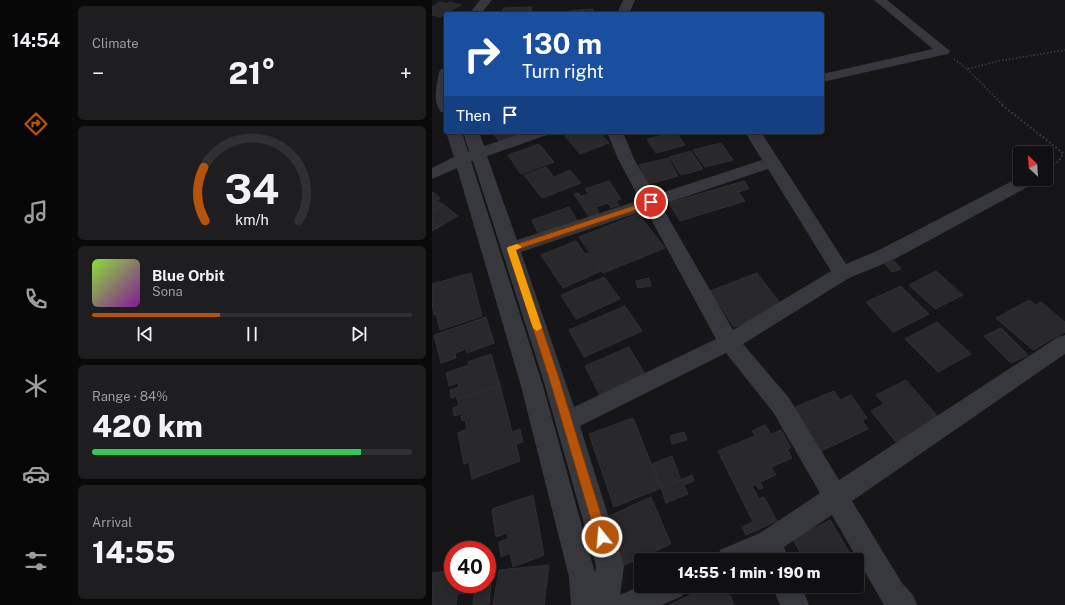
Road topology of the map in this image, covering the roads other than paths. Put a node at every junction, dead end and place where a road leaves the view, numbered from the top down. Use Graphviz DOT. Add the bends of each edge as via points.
graph roads {
  1 [pos="486,0"];
  2 [pos="498,0"];
  3 [pos="629,0"];
  4 [pos="880,0"];
  5 [pos="477,12"];
  6 [pos="489,12"];
  7 [pos="624,12"];
  8 [pos="824,78"];
  9 [pos="444,84"];
  10 [pos="432,103"];
  11 [pos="444,103"];
  12 [pos="444,118"];
  13 [pos="455,134"];
  14 [pos="471,134"];
  15 [pos="536,134"];
  16 [pos="616,134"];
  17 [pos="754,134"];
  18 [pos="470,156"];
  19 [pos="772,162"];
  20 [pos="432,174"];
  21 [pos="1016,186"];
  22 [pos="651,202"];
  23 [pos="511,249"];
  24 [pos="842,273"];
  25 [pos="729,342"];
  26 [pos="1065,343"];
  27 [pos="567,421"];
  28 [pos="836,497"];
  29 [pos="772,551"];
  30 [pos="657,593"];
  31 [pos="789,593"];
  32 [pos="585,605"];
  33 [pos="605,605"];
  34 [pos="630,605"];
  35 [pos="795,605"];
  36 [pos="903,605"];
  1 -- 5 [label="street"];
  2 -- 6 [label="street"];
  3 -- 7 [label="street"];
  4 -- 8 [label="street" via="943,51"];
  9 -- 11 [label="street"];
  10 -- 12 [label="street"];
  13 -- 18 [label="street"];
  14 -- 18 [label="street"];
  15 -- 18 [label="street"];
  16 -- 22 [label="street" via="626,159"];
  17 -- 19 [label="street"];
  18 -- 20 [label="street"];
  18 -- 23 [label="street"];
  18 -- 32 [label="street" via="583,577"];
  19 -- 22 [label="street"];
  19 -- 24 [label="street"];
  21 -- 24 [label="street" via="886,255"];
  22 -- 23 [label="street"];
  22 -- 25 [label="street"];
  23 -- 27 [label="street"];
  24 -- 25 [label="street"];
  25 -- 27 [label="street"];
  25 -- 28 [label="street" via="781,405"];
  26 -- 28 [label="street"];
  27 -- 33 [label="street" via="610,566"];
  28 -- 29 [label="street"];
  28 -- 36 [label="street" via="892,593"];
  30 -- 34 [label="street"];
  31 -- 35 [label="street"];
}
